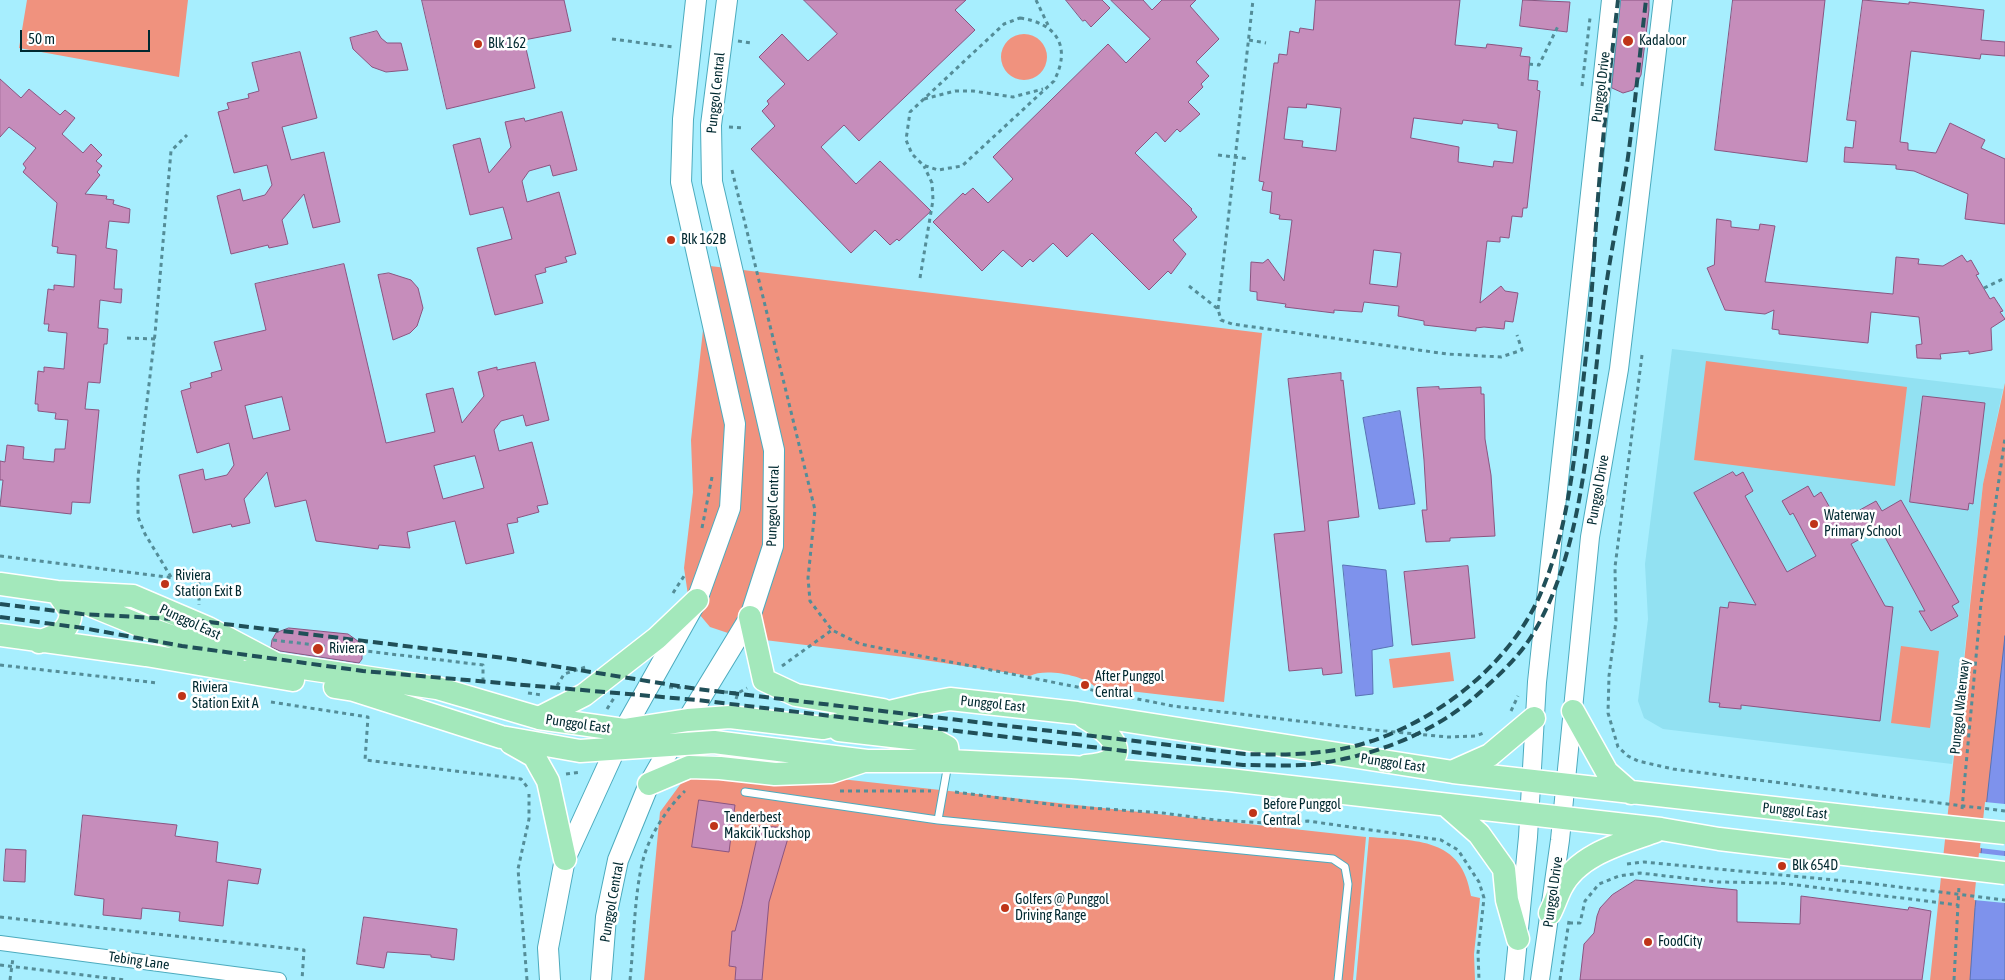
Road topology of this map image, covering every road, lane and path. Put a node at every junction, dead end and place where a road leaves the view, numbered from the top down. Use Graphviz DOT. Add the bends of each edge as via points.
graph roads {
  1 [pos="696,0"];
  2 [pos="726,0"];
  3 [pos="1036,0"];
  4 [pos="1254,0"];
  5 [pos="1611,0"];
  6 [pos="1663,0"];
  7 [pos="1591,9"];
  8 [pos="1559,24"];
  9 [pos="1048,26"];
  10 [pos="612,39"];
  11 [pos="1249,40"];
  12 [pos="1266,43"];
  13 [pos="674,56"];
  14 [pos="1530,64"];
  15 [pos="1584,69"];
  16 [pos="1046,88"];
  17 [pos="922,100"];
  18 [pos="721,126"];
  19 [pos="743,128"];
  20 [pos="186,135"];
  21 [pos="1218,155"];
  22 [pos="1235,158"];
  23 [pos="1249,159"];
  24 [pos="730,163"];
  25 [pos="923,165"];
  26 [pos="920,278"];
  27 [pos="2005,278"];
  28 [pos="1189,286"];
  29 [pos="1984,288"];
  30 [pos="1218,309"];
  31 [pos="1517,335"];
  32 [pos="127,338"];
  33 [pos="155,339"];
  34 [pos="1642,355"];
  35 [pos="2005,438"];
  36 [pos="713,471"];
  37 [pos="700,536"];
  38 [pos="687,571"];
  39 [pos="172,578"];
  40 [pos="0,584"];
  41 [pos="57,592"];
  42 [pos="672,595"];
  43 [pos="698,600"];
  44 [pos="750,617"];
  45 [pos="0,635"];
  46 [pos="272,640"];
  47 [pos="39,642"];
  48 [pos="0,665"];
  49 [pos="589,666"];
  50 [pos="158,683"];
  51 [pos="650,685"];
  52 [pos="492,687"];
  53 [pos="555,689"];
  54 [pos="706,690"];
  55 [pos="521,692"];
  56 [pos="738,693"];
  57 [pos="550,696"];
  58 [pos="271,702"];
  59 [pos="1573,711"];
  60 [pos="894,712"];
  61 [pos="1077,713"];
  62 [pos="539,718"];
  63 [pos="1534,718"];
  64 [pos="688,720"];
  65 [pos="823,728"];
  66 [pos="1491,730"];
  67 [pos="501,737"];
  68 [pos="620,740"];
  69 [pos="674,744"];
  70 [pos="867,760"];
  71 [pos="949,761"];
  72 [pos="1072,767"];
  73 [pos="1453,772"];
  74 [pos="1531,781"];
  75 [pos="1565,783"];
  76 [pos="649,784"];
  77 [pos="691,785"];
  78 [pos="835,790"];
  79 [pos="942,790"];
  80 [pos="744,792"];
  81 [pos="1631,793"];
  82 [pos="1446,806"];
  83 [pos="1962,811"];
  84 [pos="2005,811"];
  85 [pos="1529,815"];
  86 [pos="1562,818"];
  87 [pos="938,820"];
  88 [pos="1661,830"];
  89 [pos="2005,833"];
  90 [pos="565,859"];
  91 [pos="1621,865"];
  92 [pos="2005,873"];
  93 [pos="1959,876"];
  94 [pos="2005,900"];
  95 [pos="1958,905"];
  96 [pos="0,916"];
  97 [pos="1563,917"];
  98 [pos="1518,939"];
  99 [pos="0,943"];
  100 [pos="14,945"];
  101 [pos="0,965"];
  102 [pos="12,966"];
  103 [pos="10,980"];
  104 [pos="125,980"];
  105 [pos="279,980"];
  106 [pos="302,980"];
  107 [pos="527,980"];
  108 [pos="550,980"];
  109 [pos="600,980"];
  110 [pos="630,980"];
  111 [pos="1338,980"];
  112 [pos="1479,980"];
  113 [pos="1514,980"];
  114 [pos="1540,980"];
  115 [pos="1560,980"];
  116 [pos="1954,980"];
  1 -- 43 [label="main road" via="683,119 681,182 735,424 730,508"];
  2 -- 44 [label="main road, Punggol Central" via="711,125 712,182 774,450 774,546"];
  3 -- 9 [label="path"];
  4 -- 11 [label="path"];
  5 -- 63 [label="street, Punggol Drive"];
  6 -- 59 [label="street, Punggol Drive" via="1619,370 1590,537"];
  7 -- 15 [label="path"];
  8 -- 14 [label="path" via="1539,65"];
  9 -- 16 [label="path" via="1056,35 1062,58 1057,75"];
  9 -- 17 [label="path" via="1020,18 1004,24"];
  10 -- 13 [label="path" via="675,47"];
  11 -- 12 [label="path"];
  11 -- 22 [label="path"];
  16 -- 17 [label="path" via="1013,97 954,91"];
  16 -- 25 [label="path" via="962,166 938,170"];
  17 -- 25 [label="path" via="910,112 906,140 912,154"];
  18 -- 19 [label="path"];
  20 -- 33 [label="path" via="171,151"];
  21 -- 22 [label="path"];
  22 -- 23 [label="path"];
  22 -- 30 [label="path"];
  24 -- 66 [label="path" via="815,510 808,578 810,601 832,630 860,644 1173,706 1448,737 1476,736"];
  25 -- 26 [label="path" via="932,183 933,200"];
  27 -- 29 [label="path"];
  28 -- 30 [label="path"];
  30 -- 31 [label="path" via="1222,320 1232,324 1447,354 1501,357 1522,350"];
  32 -- 33 [label="path"];
  33 -- 39 [label="path" via="138,476 138,517"];
  34 -- 84 [label="path, bridge" via="1615,567 1616,621 1608,714 1618,747 1638,761 1673,769"];
  35 -- 83 [label="path, Punggol Waterway" via="1981,604"];
  36 -- 37 [label="path"];
  38 -- 42 [label="path"];
  40 -- 41 [label="main road, Punggol East"];
  41 -- 47 [label="main road" via="71,612 70,622 66,630"];
  41 -- 62 [label="main road, Punggol East" via="133,596 208,628 276,664 437,688"];
  43 -- 51 [label="main road"];
  43 -- 62 [label="main road" via="584,695"];
  44 -- 54 [label="main road, Punggol Central"];
  44 -- 60 [label="main road" via="764,680 796,695"];
  45 -- 47 [label="main road, Punggol East"];
  46 -- 52 [label="path" via="483,665 482,685"];
  47 -- 67 [label="main road, Punggol East" via="146,655 354,690"];
  48 -- 50 [label="path"];
  49 -- 53 [label="path" via="564,674"];
  51 -- 54 [label="path"];
  51 -- 68 [label="main road"];
  54 -- 56 [label="path"];
  54 -- 64 [label="main road, Punggol Central"];
  55 -- 57 [label="path"];
  58 -- 107 [label="path" via="368,717 365,760 521,779 529,790 529,819 518,869"];
  59 -- 75 [label="street, Punggol Drive"];
  59 -- 81 [label="main road" via="1607,772"];
  60 -- 61 [label="main road, Punggol East" via="950,699"];
  60 -- 65 [label="main road, Punggol East"];
  61 -- 72 [label="main road" via="1101,727 1116,746 1108,762"];
  61 -- 73 [label="main road, Punggol East"];
  62 -- 68 [label="main road, Punggol East"];
  63 -- 73 [label="main road" via="1490,755"];
  63 -- 74 [label="street, Punggol Drive"];
  64 -- 65 [label="main road, Punggol East" via="730,716"];
  64 -- 68 [label="main road, Punggol East"];
  64 -- 69 [label="main road, Punggol Central"];
  65 -- 71 [label="main road" via="936,741 947,747"];
  67 -- 68 [label="main road, Punggol East" via="580,751"];
  67 -- 90 [label="main road" via="534,756 548,781"];
  68 -- 69 [label="main road, Punggol East"];
  68 -- 90 [label="main road"];
  69 -- 70 [label="main road, Punggol East" via="742,744"];
  69 -- 76 [label="main road, Punggol Central"];
  70 -- 71 [label="main road, Punggol East"];
  70 -- 76 [label="main road" via="831,772 775,774 689,768"];
  71 -- 72 [label="main road, Punggol East"];
  71 -- 79 [label="lane"];
  72 -- 82 [label="main road, Punggol East" via="1229,780"];
  73 -- 74 [label="main road, Punggol East"];
  74 -- 75 [label="main road, Punggol East"];
  74 -- 85 [label="street, Punggol Drive"];
  75 -- 81 [label="main road, Punggol East"];
  75 -- 86 [label="street, Punggol Drive"];
  76 -- 109 [label="main road, Punggol Central" via="618,860 606,917"];
  77 -- 110 [label="path" via="675,800 643,858"];
  78 -- 79 [label="path"];
  79 -- 87 [label="lane"];
  79 -- 112 [label="path" via="1063,806 1216,820 1308,821 1441,840 1458,850 1472,869 1484,898 1478,953"];
  80 -- 87 [label="lane"];
  81 -- 89 [label="main road, Punggol East, bridge"];
  82 -- 85 [label="main road, Punggol East"];
  82 -- 98 [label="main road" via="1479,834 1504,868 1507,900"];
  85 -- 86 [label="main road, Punggol East"];
  85 -- 98 [label="street, Punggol Drive"];
  86 -- 88 [label="main road, Punggol East"];
  86 -- 97 [label="street, Punggol Drive"];
  87 -- 111 [label="lane" via="1333,859 1345,868 1348,884"];
  88 -- 92 [label="main road, Punggol East, bridge"];
  88 -- 97 [label="main road" via="1612,847 1587,860 1561,886"];
  90 -- 108 [label="main road" via="548,948"];
  91 -- 94 [label="path, bridge" via="1644,862"];
  93 -- 95 [label="path"];
  95 -- 97 [label="path" via="1780,883 1718,882 1640,873 1619,876 1599,884 1585,901 1580,923"];
  95 -- 116 [label="path"];
  96 -- 106 [label="path" via="304,950"];
  97 -- 114 [label="street, Punggol Drive"];
  97 -- 115 [label="path"];
  98 -- 113 [label="street, Punggol Drive"];
  99 -- 100 [label="street, Tebing Lane"];
  100 -- 102 [label="path"];
  100 -- 105 [label="street, Tebing Lane"];
  101 -- 102 [label="path"];
  102 -- 103 [label="path"];
  102 -- 104 [label="path"];
}
